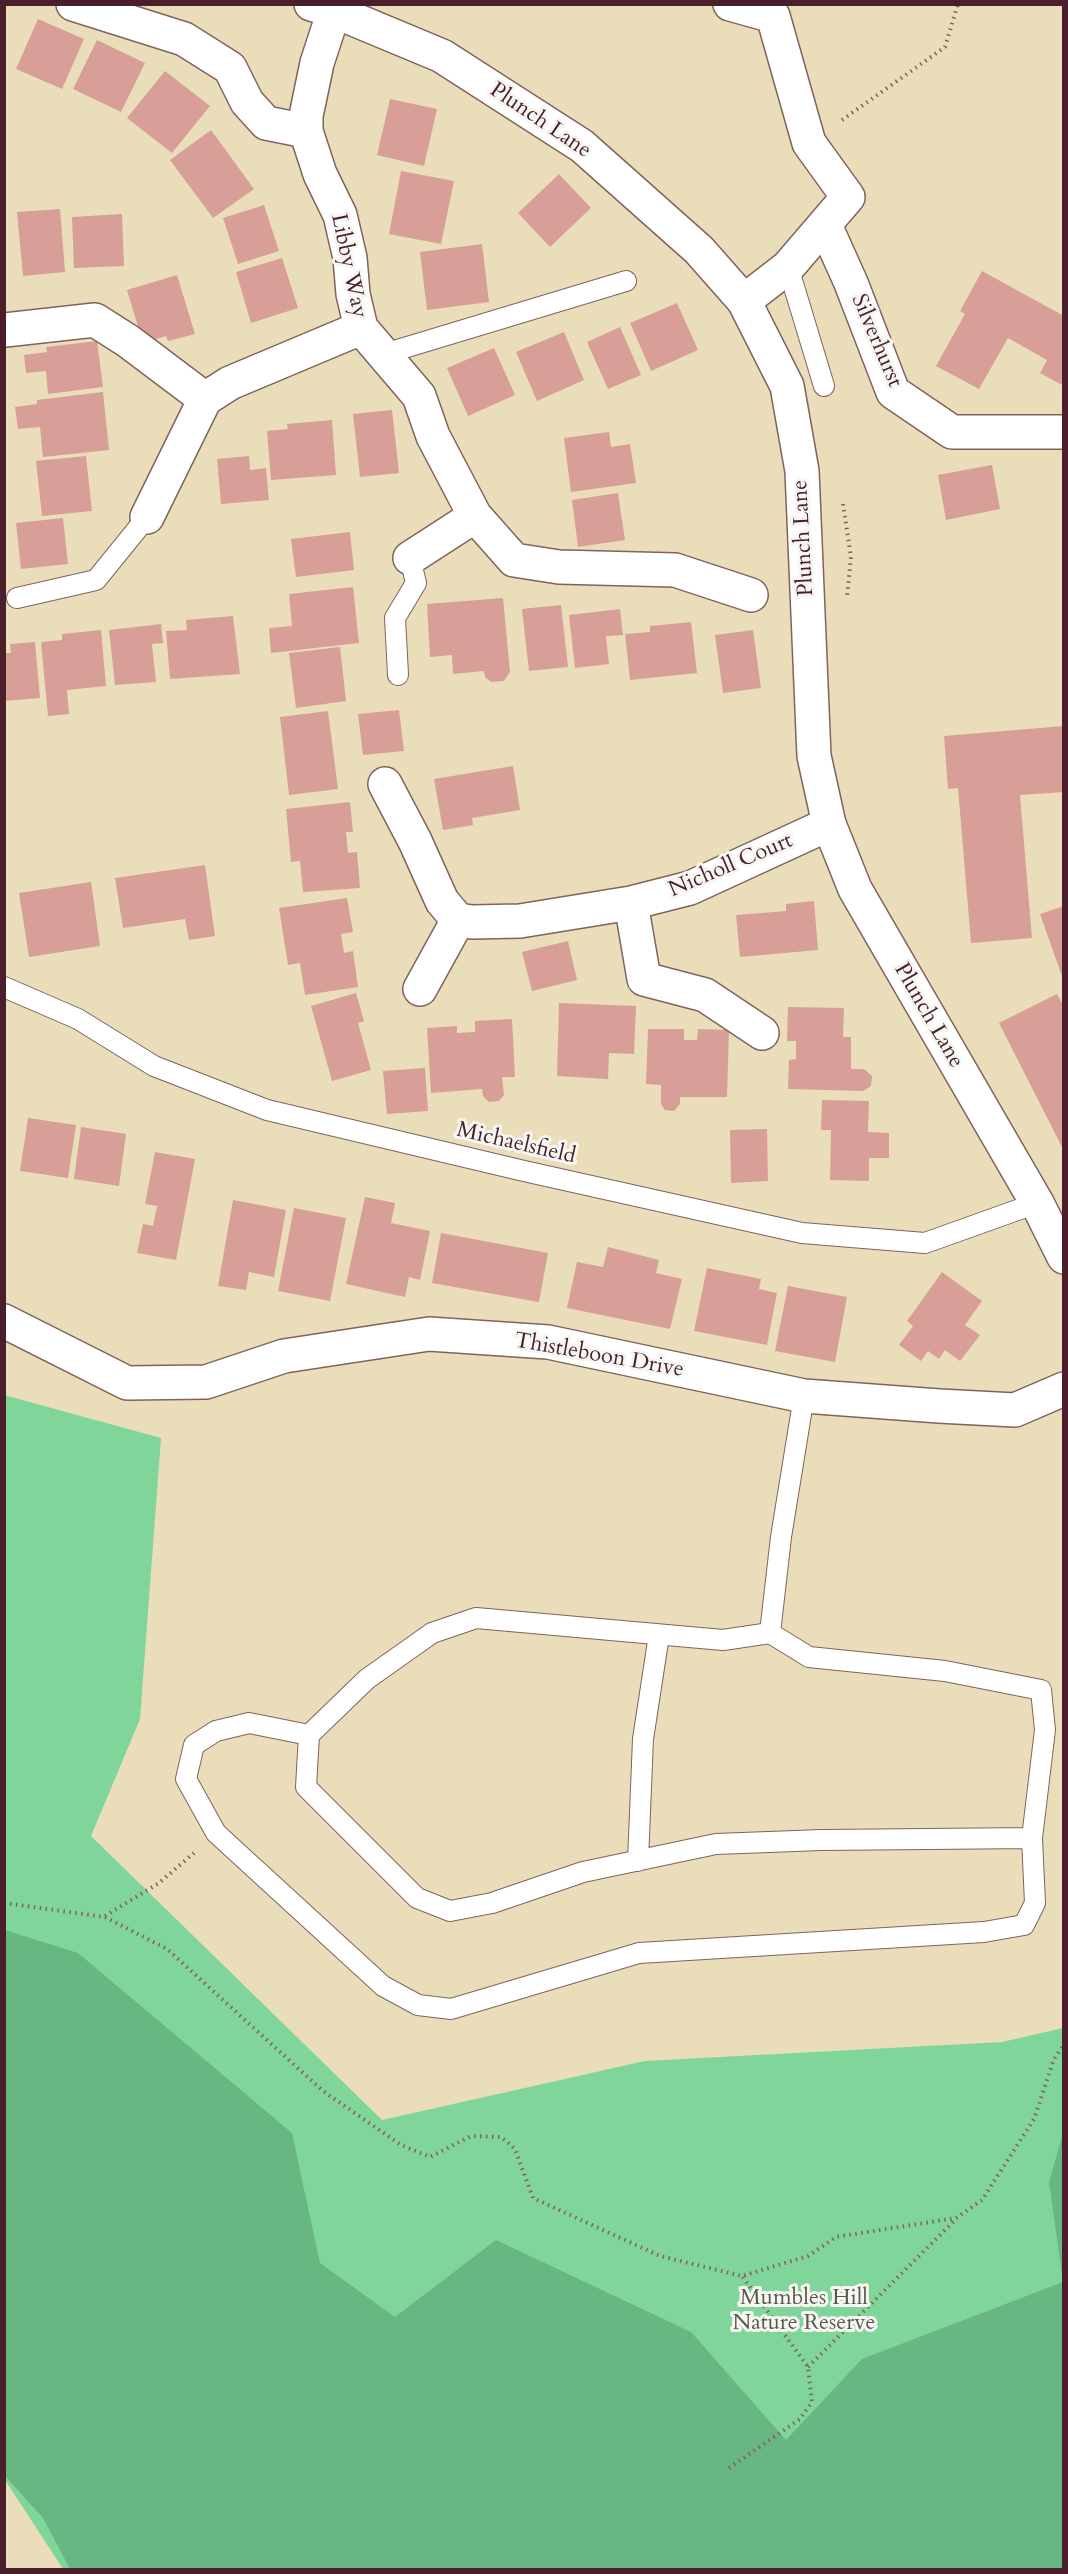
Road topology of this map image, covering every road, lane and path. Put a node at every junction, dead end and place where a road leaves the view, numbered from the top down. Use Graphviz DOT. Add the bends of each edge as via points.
graph roads {
  1 [pos="73,4"];
  2 [pos="730,4"];
  3 [pos="958,4"];
  4 [pos="322,8"];
  5 [pos="771,10"];
  6 [pos="306,131"];
  7 [pos="809,143"];
  8 [pos="825,225"];
  9 [pos="788,267"];
  10 [pos="626,282"];
  11 [pos="744,301"];
  12 [pos="361,328"];
  13 [pos="5,330"];
  14 [pos="384,354"];
  15 [pos="824,386"];
  16 [pos="204,399"];
  17 [pos="1064,432"];
  18 [pos="475,516"];
  19 [pos="147,517"];
  20 [pos="410,558"];
  21 [pos="751,595"];
  22 [pos="16,598"];
  23 [pos="398,675"];
  24 [pos="385,784"];
  25 [pos="829,824"];
  26 [pos="631,903"];
  27 [pos="458,920"];
  28 [pos="4,987"];
  29 [pos="420,988"];
  30 [pos="762,1033"];
  31 [pos="1037,1203"];
  32 [pos="1064,1257"];
  33 [pos="4,1321"];
  34 [pos="1064,1389"];
  35 [pos="804,1396"];
  36 [pos="770,1633"];
  37 [pos="659,1635"];
  38 [pos="309,1735"];
  39 [pos="216,1833"];
  40 [pos="1032,1838"];
  41 [pos="638,1861"];
  42 [pos="4,1903"];
  43 [pos="105,1917"];
  44 [pos="1064,2045"];
  45 [pos="956,2218"];
  46 [pos="742,2276"];
  47 [pos="808,2367"];
  48 [pos="729,2468"];
  1 -- 6 [label="street" via="184,39 230,68 247,102 266,123"];
  2 -- 5 [label="street"];
  3 -- 7 [label="path" via="945,47"];
  4 -- 6 [label="street, Libby Way"];
  4 -- 11 [label="street, Plunch Lane" via="442,56 582,146 699,250"];
  5 -- 7 [label="street"];
  6 -- 12 [label="street, Libby Way" via="320,174 340,215"];
  7 -- 8 [label="street" via="848,197"];
  8 -- 9 [label="street"];
  8 -- 17 [label="street, Silverhurst" via="893,392 952,432"];
  9 -- 11 [label="street"];
  9 -- 15 [label="lane"];
  10 -- 14 [label="lane"];
  11 -- 25 [label="street, Plunch Lane" via="788,386 802,471 814,756"];
  12 -- 14 [label="street, Libby Way"];
  12 -- 16 [label="street" via="231,382"];
  13 -- 16 [label="street" via="95,320"];
  14 -- 18 [label="street, Libby Way" via="419,396 433,436"];
  16 -- 19 [label="street"];
  18 -- 20 [label="street"];
  18 -- 21 [label="street, Libby Way" via="514,560 559,567 675,570"];
  19 -- 22 [label="lane" via="96,580"];
  20 -- 23 [label="lane" via="416,583 395,618"];
  24 -- 27 [label="street" via="442,901"];
  25 -- 26 [label="street, Nicholl Court" via="690,888"];
  25 -- 31 [label="street, Plunch Lane" via="855,889"];
  26 -- 27 [label="street, Nicholl Court" via="520,921"];
  26 -- 30 [label="street" via="644,979 705,995"];
  27 -- 29 [label="street"];
  28 -- 31 [label="lane, Michaelsfield" via="78,1019 154,1066 267,1110 801,1233 925,1243"];
  31 -- 32 [label="street, Plunch Lane"];
  33 -- 35 [label="street, Thistleboon Drive" via="127,1383 206,1382 284,1356 429,1334 548,1342"];
  34 -- 35 [label="street, Thistleboon Drive" via="1015,1410"];
  35 -- 36 [label="lane"];
  36 -- 37 [label="lane" via="723,1640"];
  36 -- 40 [label="lane" via="809,1657 945,1671 1041,1690 1045,1730"];
  37 -- 38 [label="lane" via="476,1618 432,1634 376,1672"];
  37 -- 41 [label="lane" via="643,1739"];
  38 -- 39 [label="lane" via="249,1723 216,1731 194,1745 186,1779"];
  38 -- 41 [label="lane" via="306,1786 417,1898 450,1911 492,1903 583,1872"];
  39 -- 40 [label="lane" via="384,1986 418,2005 451,2008 639,1953 984,1932 1024,1925 1035,1903"];
  39 -- 43 [label="path" via="159,1883"];
  40 -- 41 [label="lane" via="716,1844"];
  42 -- 43 [label="path"];
  43 -- 46 [label="path" via="167,1949 323,2091 401,2145 430,2157 471,2136 501,2137 515,2149 533,2198 660,2256"];
  44 -- 45 [label="path" via="1054,2059 1034,2119 982,2200"];
  45 -- 46 [label="path" via="836,2237 808,2256"];
  45 -- 47 [label="path"];
  46 -- 47 [label="path"];
  47 -- 48 [label="path" via="812,2402 800,2419"];
}
